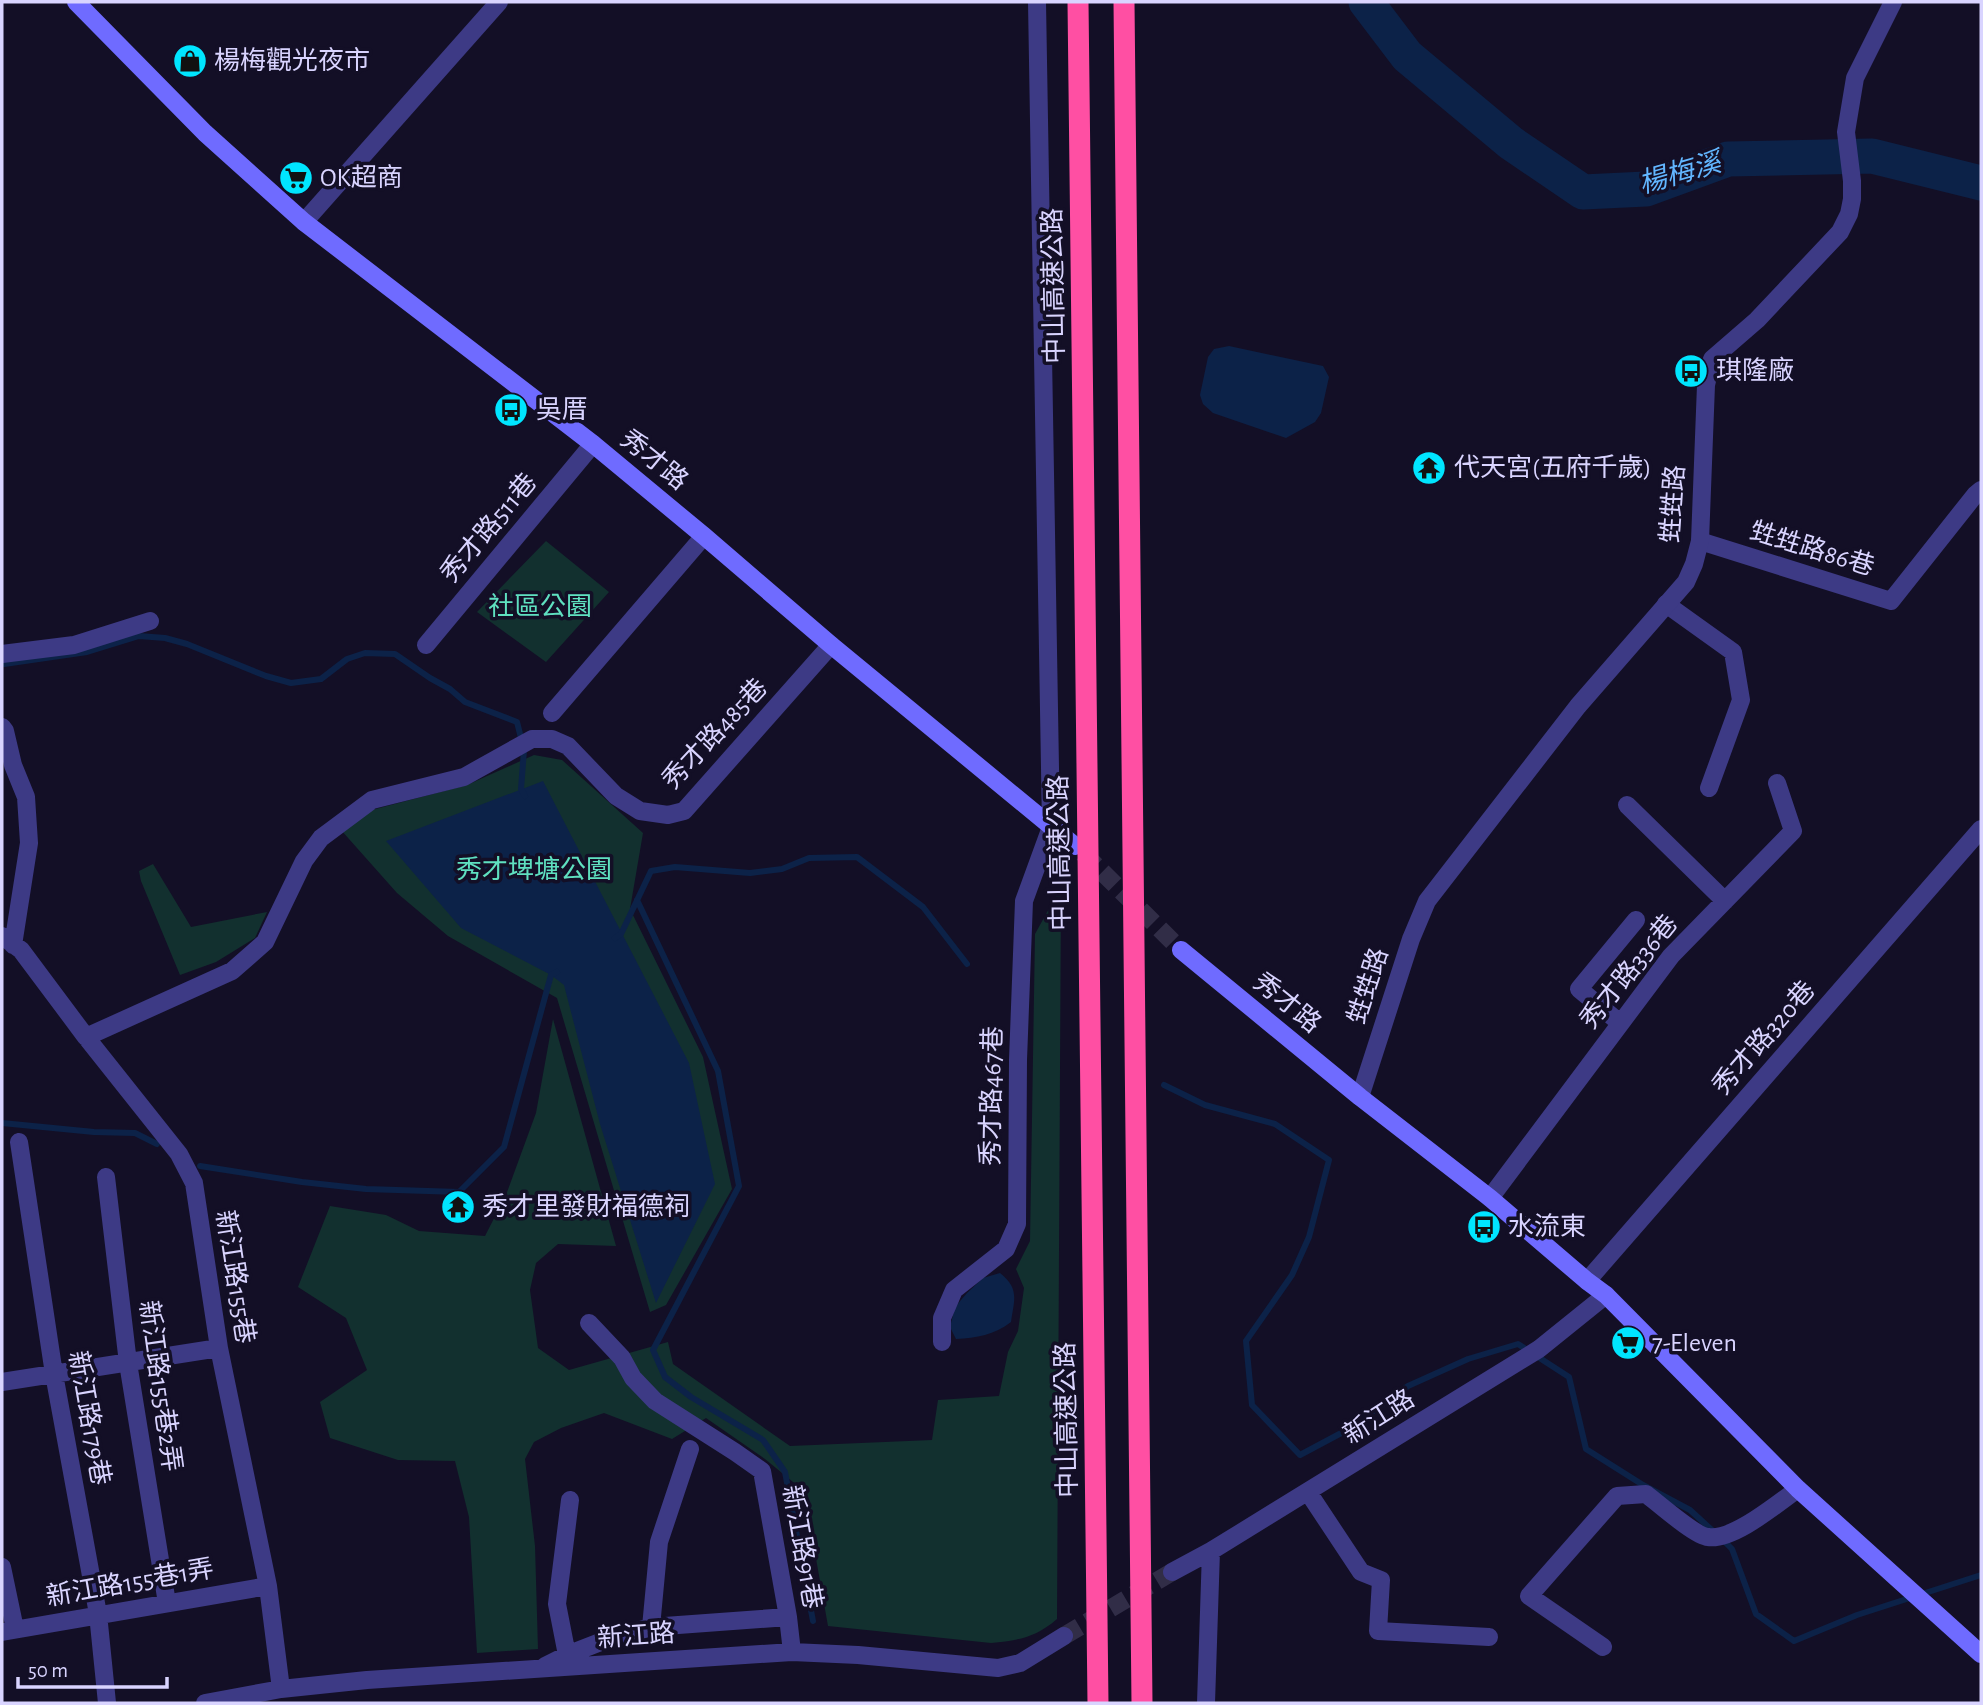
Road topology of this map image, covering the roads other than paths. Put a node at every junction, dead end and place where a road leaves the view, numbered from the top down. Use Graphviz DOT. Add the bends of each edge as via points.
graph roads {
  1 [pos="499,2"];
  2 [pos="1078,2"];
  3 [pos="1124,2"];
  4 [pos="1893,2"];
  5 [pos="81,3"];
  6 [pos="1037,4"];
  7 [pos="304,222"];
  8 [pos="593,444"];
  9 [pos="1981,490"];
  10 [pos="704,536"];
  11 [pos="1700,541"];
  12 [pos="1666,604"];
  13 [pos="150,621"];
  14 [pos="426,645"];
  15 [pos="831,645"];
  16 [pos="2,654"];
  17 [pos="552,713"];
  18 [pos="2,727"];
  19 [pos="1777,783"];
  20 [pos="1709,788"];
  21 [pos="1627,805"];
  22 [pos="1051,827"];
  23 [pos="1981,829"];
  24 [pos="1075,846"];
  25 [pos="1725,901"];
  26 [pos="1636,920"];
  27 [pos="8,940"];
  28 [pos="1181,950"];
  29 [pos="1620,1023"];
  30 [pos="86,1037"];
  31 [pos="1360,1097"];
  32 [pos="19,1142"];
  33 [pos="106,1177"];
  34 [pos="1490,1198"];
  35 [pos="1587,1281"];
  36 [pos="1606,1295"];
  37 [pos="589,1323"];
  38 [pos="942,1342"];
  39 [pos="219,1348"];
  40 [pos="128,1363"];
  41 [pos="54,1374"];
  42 [pos="2,1382"];
  43 [pos="690,1449"];
  44 [pos="1798,1489"];
  45 [pos="1308,1492"];
  46 [pos="569,1500"];
  47 [pos="1211,1551"];
  48 [pos="2,1567"];
  49 [pos="1172,1572"];
  50 [pos="268,1586"];
  51 [pos="167,1603"];
  52 [pos="97,1614"];
  53 [pos="788,1616"];
  54 [pos="651,1627"];
  55 [pos="8,1630"];
  56 [pos="1064,1636"];
  57 [pos="1489,1637"];
  58 [pos="1602,1647"];
  59 [pos="792,1652"];
  60 [pos="1981,1654"];
  61 [pos="566,1655"];
  62 [pos="539,1669"];
  63 [pos="281,1689"];
  64 [pos="107,1703"];
  65 [pos="205,1703"];
  66 [pos="1098,1703"];
  67 [pos="1142,1703"];
  68 [pos="1206,1703"];
  1 -- 7 [label="street"];
  2 -- 66 [label="highway, 中山高速公路"];
  3 -- 67 [label="highway"];
  4 -- 11 [label="street, 甡甡路" via="1855,78 1846,132 1852,199 1840,232 1757,320 1712,359 1706,385"];
  5 -- 7 [label="main road, 秀才路" via="205,133"];
  6 -- 22 [label="street"];
  7 -- 8 [label="main road, 秀才路"];
  8 -- 10 [label="main road, 秀才路"];
  8 -- 14 [label="street, 秀才路511巷"];
  9 -- 11 [label="street, 甡甡路86巷" via="1891,601"];
  10 -- 15 [label="main road, 秀才路"];
  10 -- 17 [label="street"];
  11 -- 12 [label="street, 甡甡路" via="1686,582"];
  12 -- 20 [label="street" via="1733,652 1741,700"];
  12 -- 31 [label="street, 甡甡路" via="1578,706 1427,901"];
  13 -- 16 [label="street" via="74,645"];
  15 -- 22 [label="main road, 秀才路"];
  15 -- 30 [label="street, 秀才路485巷" via="684,811 668,815 640,811 616,796 568,746 552,739 533,739 464,777 372,800 321,838 304,862 265,942 232,971"];
  18 -- 27 [label="street" via="26,797 29,843"];
  19 -- 25 [label="street, 秀才路336巷" via="1793,831"];
  21 -- 25 [label="street"];
  22 -- 24 [label="main road, 秀才路"];
  22 -- 38 [label="street, 秀才路467巷" via="1024,901 1017,1224 1006,1249 954,1290 942,1318"];
  23 -- 35 [label="street, 秀才路320巷"];
  25 -- 29 [label="street, 秀才路336巷" via="1671,956"];
  26 -- 29 [label="street" via="1579,989"];
  27 -- 30 [label="street, 新江路155巷"];
  28 -- 31 [label="main road, 秀才路"];
  29 -- 34 [label="street, 秀才路336巷"];
  30 -- 39 [label="street, 新江路155巷" via="179,1154 194,1182"];
  31 -- 34 [label="main road, 秀才路"];
  32 -- 41 [label="street, 新江路179巷"];
  33 -- 40 [label="street, 新江路155巷2弄"];
  34 -- 35 [label="main road, 秀才路"];
  35 -- 36 [label="main road, 秀才路"];
  36 -- 44 [label="main road, 秀才路"];
  36 -- 45 [label="street, 新江路" via="1539,1349"];
  37 -- 53 [label="street, 新江路91巷" via="655,1401 762,1471"];
  39 -- 40 [label="street"];
  39 -- 50 [label="street, 新江路155巷"];
  40 -- 41 [label="street"];
  40 -- 51 [label="street, 新江路155巷2弄"];
  41 -- 42 [label="street"];
  41 -- 52 [label="street, 新江路179巷"];
  43 -- 54 [label="street" via="659,1542"];
  44 -- 58 [label="street" via="1751,1523 1708,1538 1646,1494 1617,1496 1529,1596"];
  44 -- 60 [label="main road, 秀才路"];
  45 -- 47 [label="street, 新江路"];
  45 -- 57 [label="street" via="1361,1572 1381,1580 1378,1631"];
  46 -- 61 [label="street" via="557,1604"];
  47 -- 49 [label="street, 新江路"];
  47 -- 68 [label="street"];
  48 -- 55 [label="street"];
  50 -- 51 [label="street, 新江路155巷1弄"];
  50 -- 63 [label="street, 新江路155巷"];
  51 -- 52 [label="street, 新江路155巷1弄"];
  52 -- 55 [label="street, 新江路155巷1弄"];
  52 -- 64 [label="street, 新江路179巷"];
  53 -- 54 [label="street"];
  53 -- 59 [label="street, 新江路91巷"];
  54 -- 61 [label="street"];
  56 -- 59 [label="street, 新江路" via="1020,1663 998,1668"];
  59 -- 62 [label="street, 新江路"];
  61 -- 62 [label="street"];
  62 -- 63 [label="street, 新江路"];
  63 -- 65 [label="street, 新江路"];
}
